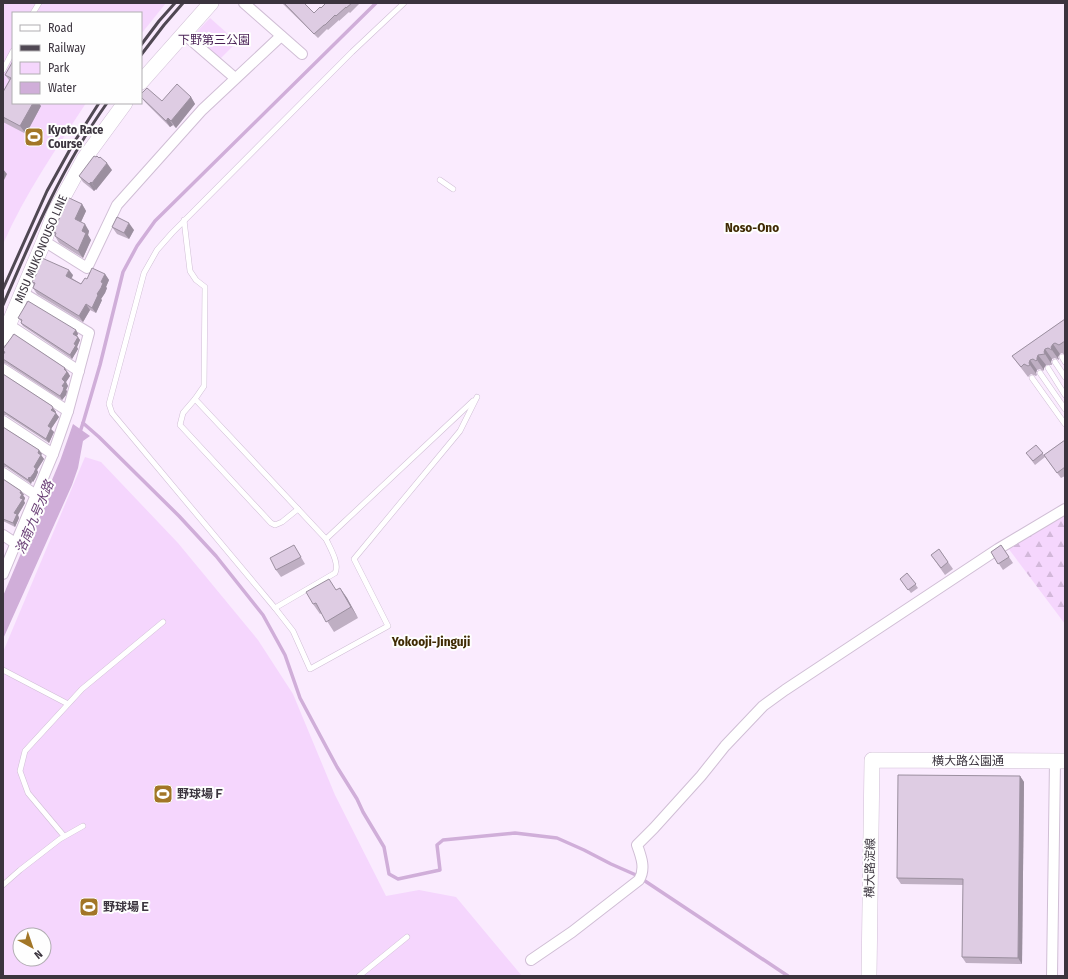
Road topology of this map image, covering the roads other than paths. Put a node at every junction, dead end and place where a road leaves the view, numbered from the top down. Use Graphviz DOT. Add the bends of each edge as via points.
graph roads {
  1 [pos="39,3"];
  2 [pos="211,3"];
  3 [pos="244,3"];
  4 [pos="404,3"];
  5 [pos="34,12"];
  6 [pos="184,34"];
  7 [pos="281,36"];
  8 [pos="12,53"];
  9 [pos="302,54"];
  10 [pos="3,70"];
  11 [pos="235,78"];
  12 [pos="142,81"];
  13 [pos="123,104"];
  14 [pos="440,180"];
  15 [pos="453,189"];
  16 [pos="184,220"];
  17 [pos="44,242"];
  18 [pos="23,293"];
  19 [pos="6,332"];
  20 [pos="1055,362"];
  21 [pos="1048,368"];
  22 [pos="3,369"];
  23 [pos="79,370"];
  24 [pos="1040,373"];
  25 [pos="1065,377"];
  26 [pos="1032,378"];
  27 [pos="1065,395"];
  28 [pos="195,400"];
  29 [pos="1065,409"];
  30 [pos="68,411"];
  31 [pos="3,422"];
  32 [pos="1065,424"];
  33 [pos="53,454"];
  34 [pos="3,473"];
  35 [pos="36,495"];
  36 [pos="298,509"];
  37 [pos="1065,509"];
  38 [pos="3,535"];
  39 [pos="326,539"];
  40 [pos="15,543"];
  41 [pos="3,574"];
  42 [pos="275,608"];
  43 [pos="163,622"];
  44 [pos="3,670"];
  45 [pos="68,704"];
  46 [pos="872,760"];
  47 [pos="1060,761"];
  48 [pos="83,826"];
  49 [pos="64,836"];
  50 [pos="3,885"];
  51 [pos="407,937"];
  52 [pos="531,960"];
  53 [pos="359,976"];
  54 [pos="868,976"];
  55 [pos="1052,976"];
  1 -- 5 [label="lane"];
  2 -- 6 [label="street"];
  3 -- 7 [label="street"];
  4 -- 16 [label="lane"];
  6 -- 11 [label="street"];
  6 -- 12 [label="street"];
  7 -- 9 [label="street"];
  7 -- 11 [label="street"];
  8 -- 10 [label="lane"];
  11 -- 17 [label="street" via="202,110 117,205 87,268"];
  13 -- 17 [label="street, MISU MUKONOUSO LINE" via="84,159 55,212"];
  14 -- 15 [label="lane"];
  16 -- 28 [label="lane" via="190,271 205,287 204,386"];
  16 -- 42 [label="lane" via="158,250 144,273 110,404 112,413"];
  17 -- 18 [label="street, MISU MUKONOUSO LINE"];
  18 -- 19 [label="street, MISU MUKONOUSO LINE"];
  18 -- 23 [label="street" via="89,333"];
  19 -- 23 [label="street"];
  20 -- 25 [label="lane"];
  21 -- 27 [label="lane"];
  22 -- 30 [label="street"];
  23 -- 30 [label="street"];
  24 -- 29 [label="lane"];
  26 -- 32 [label="lane"];
  28 -- 36 [label="lane"];
  28 -- 36 [label="lane" via="183,413 180,426 271,523 276,525 282,522"];
  30 -- 33 [label="street"];
  31 -- 33 [label="street"];
  33 -- 35 [label="street"];
  34 -- 35 [label="street"];
  35 -- 40 [label="street"];
  36 -- 39 [label="lane"];
  37 -- 52 [label="street" via="992,553 763,706 637,845 643,866 641,877 572,932"];
  38 -- 40 [label="street"];
  39 -- 42 [label="lane" via="337,564 335,573"];
  39 -- 42 [label="lane" via="477,397 460,431 354,559 388,626 310,670 293,631"];
  40 -- 41 [label="street"];
  43 -- 45 [label="lane" via="82,689"];
  44 -- 45 [label="lane"];
  45 -- 49 [label="lane" via="25,751 20,771 28,793"];
  46 -- 47 [label="street, 横大路公園通"];
  46 -- 54 [label="street, 横大路淀線"];
  47 -- 55 [label="street"];
  48 -- 49 [label="lane"];
  49 -- 50 [label="lane"];
  51 -- 53 [label="lane"];
}
